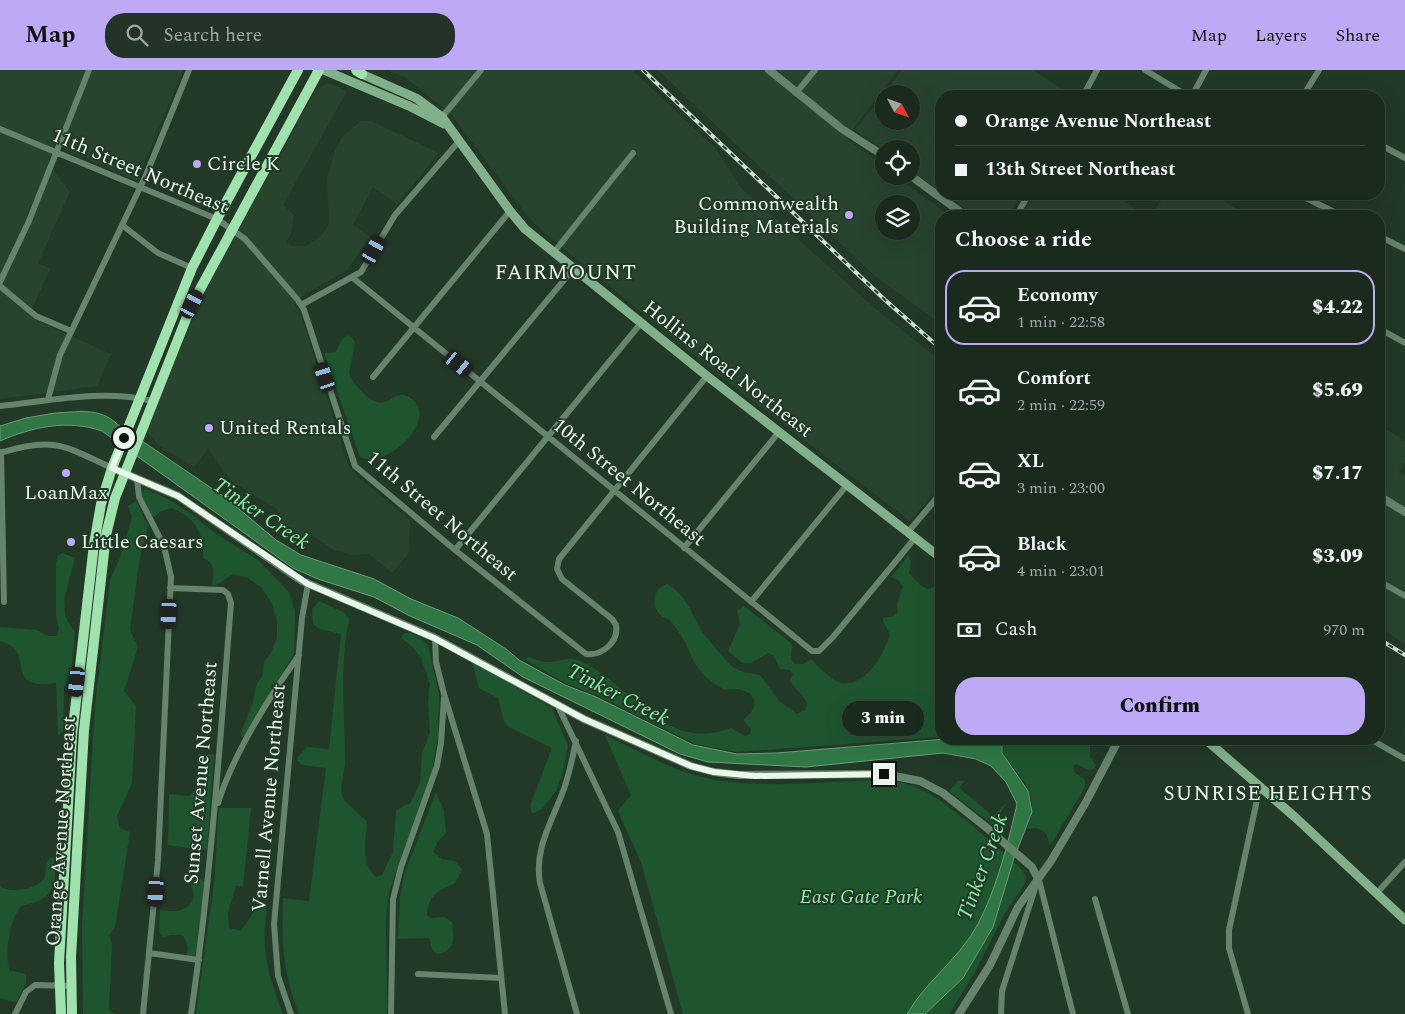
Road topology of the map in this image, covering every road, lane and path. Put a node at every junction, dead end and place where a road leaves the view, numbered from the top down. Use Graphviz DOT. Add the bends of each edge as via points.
graph roads {
  1 [pos="89,70"];
  2 [pos="189,70"];
  3 [pos="298,70"];
  4 [pos="319,70"];
  5 [pos="324,70"];
  6 [pos="481,70"];
  7 [pos="769,70"];
  8 [pos="815,70"];
  9 [pos="1097,70"];
  10 [pos="1145,70"];
  11 [pos="1206,70"];
  12 [pos="1319,70"];
  13 [pos="357,71"];
  14 [pos="1086,90"];
  15 [pos="1178,90"];
  16 [pos="1195,90"];
  17 [pos="1307,90"];
  18 [pos="796,93"];
  19 [pos="442,117"];
  20 [pos="448,126"];
  21 [pos="0,129"];
  22 [pos="460,140"];
  23 [pos="1385,147"];
  24 [pos="875,150"];
  25 [pos="56,153"];
  26 [pos="633,153"];
  27 [pos="1405,158"];
  28 [pos="920,183"];
  29 [pos="139,188"];
  30 [pos="935,193"];
  31 [pos="944,200"];
  32 [pos="1310,200"];
  33 [pos="958,210"];
  34 [pos="1330,210"];
  35 [pos="510,211"];
  36 [pos="217,219"];
  37 [pos="122,225"];
  38 [pos="233,228"];
  39 [pos="1385,239"];
  40 [pos="1405,249"];
  41 [pos="554,252"];
  42 [pos="192,268"];
  43 [pos="574,268"];
  44 [pos="353,278"];
  45 [pos="0,282"];
  46 [pos="0,286"];
  47 [pos="301,304"];
  48 [pos="640,322"];
  49 [pos="415,327"];
  50 [pos="71,331"];
  51 [pos="1385,333"];
  52 [pos="1405,343"];
  53 [pos="707,376"];
  54 [pos="373,377"];
  55 [pos="481,382"];
  56 [pos="140,398"];
  57 [pos="48,399"];
  58 [pos="152,402"];
  59 [pos="0,406"];
  60 [pos="778,432"];
  61 [pos="548,437"];
  62 [pos="434,438"];
  63 [pos="1,453"];
  64 [pos="112,468"];
  65 [pos="123,473"];
  66 [pos="137,479"];
  67 [pos="847,485"];
  68 [pos="615,491"];
  69 [pos="1385,500"];
  70 [pos="935,502"];
  71 [pos="1405,512"];
  72 [pos="912,535"];
  73 [pos="684,548"];
  74 [pos="455,550"];
  75 [pos="935,553"];
  76 [pos="308,584"];
  77 [pos="1385,584"];
  78 [pos="170,588"];
  79 [pos="1405,596"];
  80 [pos="4,602"];
  81 [pos="751,602"];
  82 [pos="434,638"];
  83 [pos="299,654"];
  84 [pos="444,694"];
  85 [pos="558,706"];
  86 [pos="576,741"];
  87 [pos="1116,745"];
  88 [pos="1212,745"];
  89 [pos="1380,745"];
  90 [pos="1405,759"];
  91 [pos="1260,786"];
  92 [pos="215,812"];
  93 [pos="1405,862"];
  94 [pos="1038,879"];
  95 [pos="1376,894"];
  96 [pos="1096,900"];
  97 [pos="1405,920"];
  98 [pos="149,953"];
  99 [pos="199,960"];
  100 [pos="418,974"];
  101 [pos="502,978"];
  102 [pos="59,985"];
  103 [pos="71,986"];
  104 [pos="15,1014"];
  105 [pos="61,1014"];
  106 [pos="72,1014"];
  107 [pos="143,1014"];
  108 [pos="191,1014"];
  109 [pos="291,1014"];
  110 [pos="391,1014"];
  111 [pos="505,1014"];
  112 [pos="577,1014"];
  113 [pos="671,1014"];
  114 [pos="959,1014"];
  115 [pos="1001,1014"];
  116 [pos="1073,1014"];
  117 [pos="1128,1014"];
  118 [pos="1248,1014"];
  1 -- 25 [label="street"];
  2 -- 29 [label="street"];
  3 -- 36 [label="highway, Orange Avenue Northeast"];
  4 -- 38 [label="highway, Orange Avenue Northeast"];
  5 -- 20 [label="main road, Hollins Road Northeast"];
  6 -- 19 [label="street"];
  7 -- 18 [label="street"];
  8 -- 18 [label="street"];
  9 -- 14 [label="street"];
  10 -- 15 [label="street"];
  11 -- 16 [label="street"];
  12 -- 17 [label="street"];
  13 -- 19 [label="main road, Hollins Road Northeast" via="416,98"];
  18 -- 24 [label="street" via="842,130"];
  19 -- 20 [label="main road, Hollins Road Northeast"];
  20 -- 22 [label="main road, Hollins Road Northeast"];
  21 -- 25 [label="street, 11th Street Northeast"];
  22 -- 35 [label="main road, Hollins Road Northeast"];
  22 -- 44 [label="street" via="396,215 365,267"];
  23 -- 27 [label="street"];
  25 -- 29 [label="street, 11th Street Northeast"];
  25 -- 45 [label="street"];
  26 -- 41 [label="street"];
  28 -- 30 [label="street"];
  29 -- 36 [label="street, 11th Street Northeast"];
  29 -- 37 [label="street"];
  31 -- 33 [label="street"];
  32 -- 34 [label="street"];
  35 -- 41 [label="main road, Hollins Road Northeast" via="525,229"];
  35 -- 49 [label="street"];
  36 -- 38 [label="street, 11th Street Northeast"];
  36 -- 42 [label="highway, Orange Avenue Northeast"];
  37 -- 42 [label="street" via="158,253"];
  37 -- 50 [label="street"];
  38 -- 47 [label="street, 11th Street Northeast"];
  38 -- 58 [label="highway, Orange Avenue Northeast" via="192,304"];
  39 -- 40 [label="street"];
  41 -- 43 [label="main road, Hollins Road Northeast"];
  42 -- 56 [label="highway, Orange Avenue Northeast"];
  43 -- 48 [label="main road, Hollins Road Northeast"];
  43 -- 55 [label="street"];
  44 -- 47 [label="street"];
  44 -- 49 [label="street, 10th Street Northeast"];
  46 -- 50 [label="street" via="36,316"];
  47 -- 74 [label="street, 11th Street Northeast" via="355,466"];
  48 -- 53 [label="main road, Hollins Road Northeast"];
  48 -- 61 [label="street"];
  49 -- 54 [label="street"];
  49 -- 55 [label="street, 10th Street Northeast"];
  50 -- 57 [label="street" via="57,362"];
  51 -- 52 [label="street"];
  53 -- 60 [label="main road, Hollins Road Northeast"];
  53 -- 68 [label="street"];
  55 -- 61 [label="street, 10th Street Northeast"];
  55 -- 62 [label="street"];
  56 -- 57 [label="street"];
  56 -- 58 [label="street"];
  56 -- 64 [label="highway, Orange Avenue Northeast"];
  57 -- 59 [label="street"];
  58 -- 65 [label="highway, Orange Avenue Northeast"];
  60 -- 67 [label="main road, Hollins Road Northeast"];
  60 -- 73 [label="street"];
  61 -- 68 [label="street, 10th Street Northeast"];
  61 -- 74 [label="street"];
  63 -- 64 [label="street" via="26,446 54,444 71,448"];
  63 -- 80 [label="street"];
  64 -- 65 [label="street"];
  64 -- 102 [label="highway, Orange Avenue Northeast" via="96,530 75,703"];
  65 -- 66 [label="street"];
  65 -- 103 [label="highway, Orange Avenue Northeast" via="106,535 84,730"];
  66 -- 76 [label="street" via="187,501"];
  66 -- 78 [label="street" via="139,497 164,546 170,568"];
  67 -- 72 [label="main road, Hollins Road Northeast"];
  67 -- 81 [label="street"];
  68 -- 73 [label="street, 10th Street Northeast"];
  68 -- 74 [label="street, 11th Street Northeast" via="563,553 557,569 562,579 616,625 616,634 601,653 581,652"];
  69 -- 71 [label="street"];
  70 -- 72 [label="street"];
  72 -- 75 [label="main road, Hollins Road Northeast"];
  72 -- 81 [label="street, 10th Street Northeast" via="875,586 817,652"];
  73 -- 81 [label="street, 10th Street Northeast"];
  76 -- 82 [label="street"];
  76 -- 83 [label="street, Varnell Avenue Northeast"];
  77 -- 79 [label="street"];
  78 -- 92 [label="street, Sunset Avenue Northeast" via="223,590 230,597"];
  78 -- 98 [label="street" via="158,860"];
  82 -- 84 [label="street"];
  82 -- 85 [label="street"];
  83 -- 92 [label="street" via="279,682 229,773"];
  83 -- 109 [label="street, Varnell Avenue Northeast" via="274,924 278,976"];
  84 -- 101 [label="street" via="486,834"];
  84 -- 110 [label="street" via="437,766 393,898"];
  85 -- 86 [label="street"];
  85 -- 94 [label="street" via="660,753 714,772 755,776 884,774 914,779 943,793 1032,867"];
  86 -- 112 [label="street" via="568,776 543,840 538,865 540,883"];
  86 -- 113 [label="street" via="627,856"];
  87 -- 94 [label="street" via="1086,802"];
  88 -- 91 [label="main road"];
  89 -- 90 [label="street"];
  91 -- 95 [label="main road"];
  91 -- 118 [label="street" via="1228,937"];
  92 -- 99 [label="street, Sunset Avenue Northeast"];
  93 -- 95 [label="street"];
  94 -- 114 [label="street" via="1018,907 990,965"];
  94 -- 115 [label="street" via="1002,992"];
  94 -- 116 [label="street"];
  95 -- 97 [label="main road"];
  96 -- 117 [label="street"];
  98 -- 99 [label="street"];
  98 -- 107 [label="street"];
  99 -- 108 [label="street, Sunset Avenue Northeast"];
  100 -- 101 [label="street"];
  101 -- 111 [label="street"];
  102 -- 103 [label="street"];
  102 -- 104 [label="street" via="31,987"];
  102 -- 105 [label="highway, Orange Avenue Northeast"];
  103 -- 106 [label="highway, Orange Avenue Northeast"];
}
